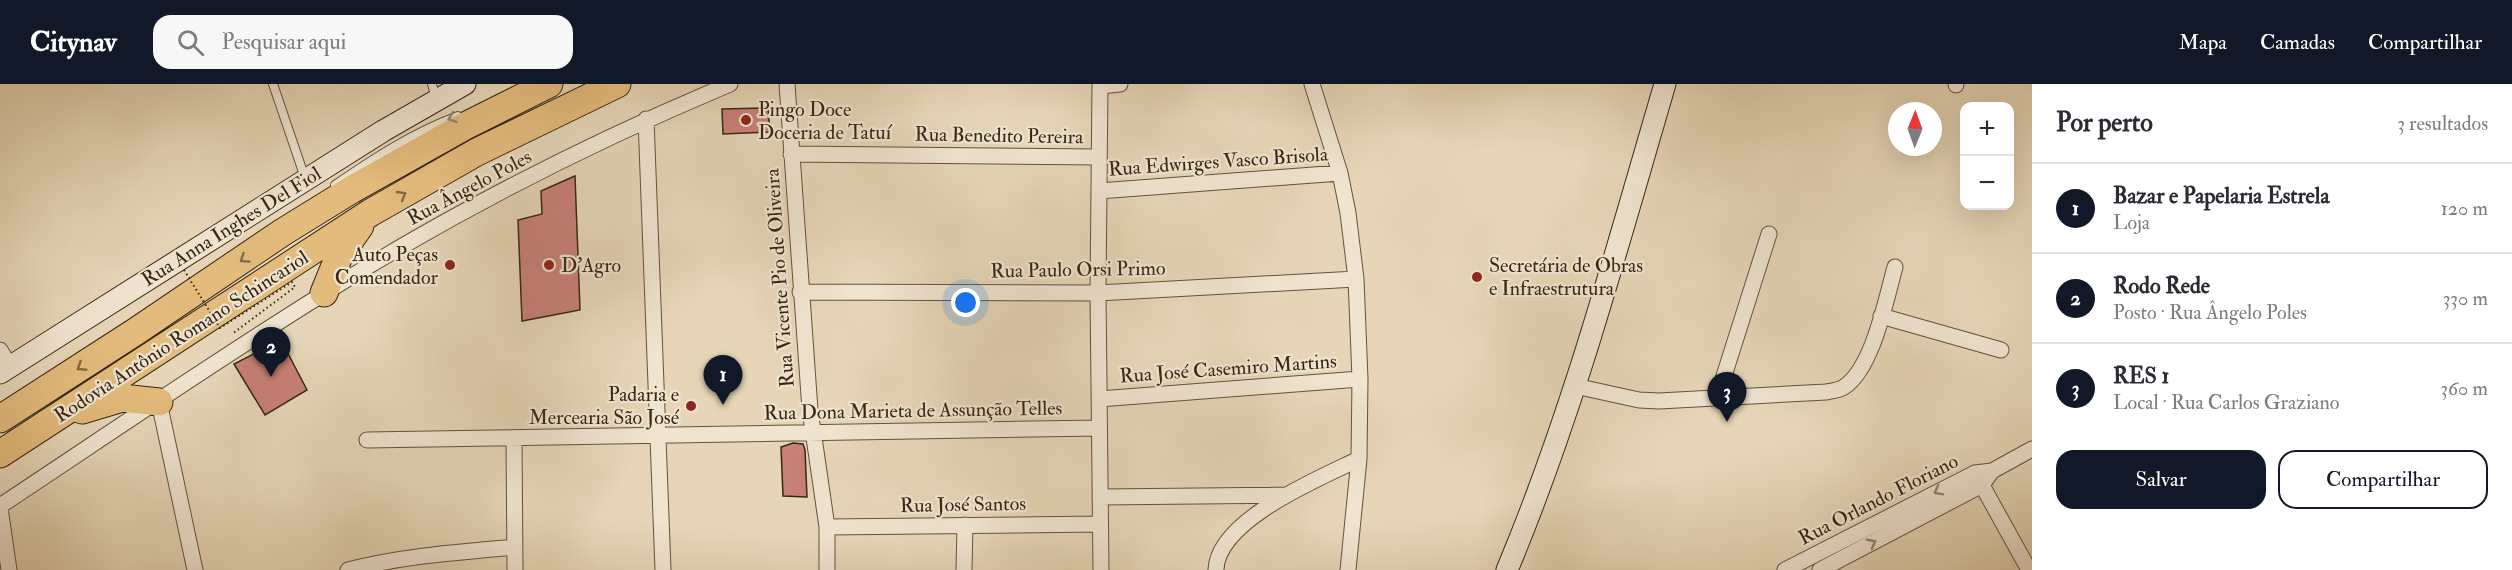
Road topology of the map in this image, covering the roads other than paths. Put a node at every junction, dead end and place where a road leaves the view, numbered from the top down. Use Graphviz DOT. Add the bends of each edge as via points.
graph roads {
  1 [pos="273,84"];
  2 [pos="465,84"];
  3 [pos="548,84"];
  4 [pos="617,84"];
  5 [pos="730,84"];
  6 [pos="787,84"];
  7 [pos="1120,84"];
  8 [pos="1312,84"];
  9 [pos="1665,84"];
  10 [pos="1100,85"];
  11 [pos="434,92"];
  12 [pos="484,107"];
  13 [pos="463,114"];
  14 [pos="646,119"];
  15 [pos="791,154"];
  16 [pos="1099,157"];
  17 [pos="1340,173"];
  18 [pos="305,180"];
  19 [pos="331,187"];
  20 [pos="1099,191"];
  21 [pos="315,202"];
  22 [pos="370,213"];
  23 [pos="283,232"];
  24 [pos="1769,234"];
  25 [pos="1895,267"];
  26 [pos="1356,279"];
  27 [pos="800,292"];
  28 [pos="324,293"];
  29 [pos="1098,293"];
  30 [pos="1881,316"];
  31 [pos="2001,350"];
  32 [pos="3,361"];
  33 [pos="1360,379"];
  34 [pos="1575,386"];
  35 [pos="1717,398"];
  36 [pos="1099,399"];
  37 [pos="159,402"];
  38 [pos="0,419"];
  39 [pos="49,421"];
  40 [pos="1100,428"];
  41 [pos="813,433"];
  42 [pos="657,435"];
  43 [pos="514,438"];
  44 [pos="367,440"];
  45 [pos="2032,449"];
  46 [pos="0,454"];
  47 [pos="1359,459"];
  48 [pos="1978,479"];
  49 [pos="1285,495"];
  50 [pos="1100,497"];
  51 [pos="0,507"];
  52 [pos="1100,524"];
  53 [pos="965,525"];
  54 [pos="827,527"];
  55 [pos="515,547"];
  56 [pos="1509,569"];
  57 [pos="9,570"];
  58 [pos="195,570"];
  59 [pos="348,570"];
  60 [pos="515,570"];
  61 [pos="663,570"];
  62 [pos="827,570"];
  63 [pos="964,570"];
  64 [pos="1101,570"];
  65 [pos="1216,570"];
  66 [pos="1348,570"];
  67 [pos="1785,570"];
  68 [pos="1820,570"];
  69 [pos="2029,570"];
  1 -- 18 [label="lane"];
  2 -- 11 [label="street, Rua Anna Inghes Del Fiol"];
  3 -- 12 [label="lane"];
  3 -- 23 [label="highway, Rodovia Antônio Romano Schincariol" via="419,151"];
  22 -- 4 [label="highway, Rodovia Antônio Romano Schincariol, one-way" via="486,147"];
  5 -- 14 [label="street, Rua Ângelo Poles"];
  6 -- 15 [label="street, Rua Vicente Pio de Oliveira"];
  7 -- 10 [label="street"];
  8 -- 17 [label="street"];
  9 -- 34 [label="street"];
  10 -- 16 [label="street"];
  11 -- 18 [label="street, Rua Anna Inghes Del Fiol"];
  13 -- 19 [label="lane, one-way" via="379,155"];
  14 -- 28 [label="street, Rua Ângelo Poles" via="485,200"];
  14 -- 42 [label="street"];
  15 -- 16 [label="street, Rua Benedito Pereira"];
  15 -- 27 [label="street, Rua Vicente Pio de Oliveira"];
  16 -- 20 [label="street"];
  17 -- 20 [label="street, Rua Edwirges Vasco Brisola"];
  17 -- 26 [label="street"];
  18 -- 32 [label="street, Rua Anna Inghes Del Fiol"];
  20 -- 29 [label="street"];
  21 -- 23 [label="lane"];
  22 -- 28 [label="highway" via="339,256"];
  22 -- 39 [label="highway, Rodovia Antônio Romano Schincariol"];
  23 -- 38 [label="highway, Rodovia Antônio Romano Schincariol, one-way"];
  24 -- 35 [label="street"];
  25 -- 30 [label="street"];
  26 -- 29 [label="street, Rua Paulo Orsi Primo"];
  26 -- 33 [label="street"];
  27 -- 29 [label="street, Rua Paulo Orsi Primo"];
  27 -- 41 [label="street, Rua Vicente Pio de Oliveira"];
  28 -- 37 [label="street, Rua Ângelo Poles"];
  29 -- 36 [label="street"];
  30 -- 31 [label="street"];
  30 -- 35 [label="street" via="1867,356 1844,387 1827,392"];
  33 -- 36 [label="street, Rua José Casemiro Martins"];
  33 -- 47 [label="street"];
  34 -- 35 [label="street" via="1639,400"];
  34 -- 56 [label="street"];
  36 -- 40 [label="street"];
  37 -- 39 [label="highway" via="115,400"];
  37 -- 51 [label="street, Rua Ângelo Poles"];
  37 -- 58 [label="street"];
  39 -- 46 [label="highway, Rodovia Antônio Romano Schincariol"];
  40 -- 41 [label="street, Rua Dona Marieta de Assunção Telles"];
  40 -- 50 [label="street"];
  41 -- 42 [label="street, Rua Dona Marieta de Assunção Telles"];
  41 -- 54 [label="street, Rua Vicente Pio de Oliveira"];
  42 -- 43 [label="street, Rua Dona Marieta de Assunção Telles"];
  42 -- 61 [label="street"];
  43 -- 44 [label="street, Rua Dona Marieta de Assunção Telles"];
  43 -- 55 [label="street"];
  45 -- 48 [label="street, Rua Orlando Floriano"];
  47 -- 49 [label="street"];
  47 -- 66 [label="street"];
  48 -- 67 [label="street, Rua Orlando Floriano, one-way"];
  68 -- 48 [label="street, Rua Orlando Floriano, one-way"];
  48 -- 69 [label="street"];
  49 -- 50 [label="street"];
  49 -- 65 [label="street" via="1228,538 1220,550"];
  50 -- 52 [label="street"];
  51 -- 57 [label="street"];
  52 -- 53 [label="street, Rua José Santos"];
  52 -- 64 [label="street"];
  53 -- 54 [label="street, Rua José Santos"];
  53 -- 63 [label="street"];
  54 -- 62 [label="street, Rua Vicente Pio de Oliveira"];
  55 -- 59 [label="street" via="430,555"];
  55 -- 60 [label="street"];
}
